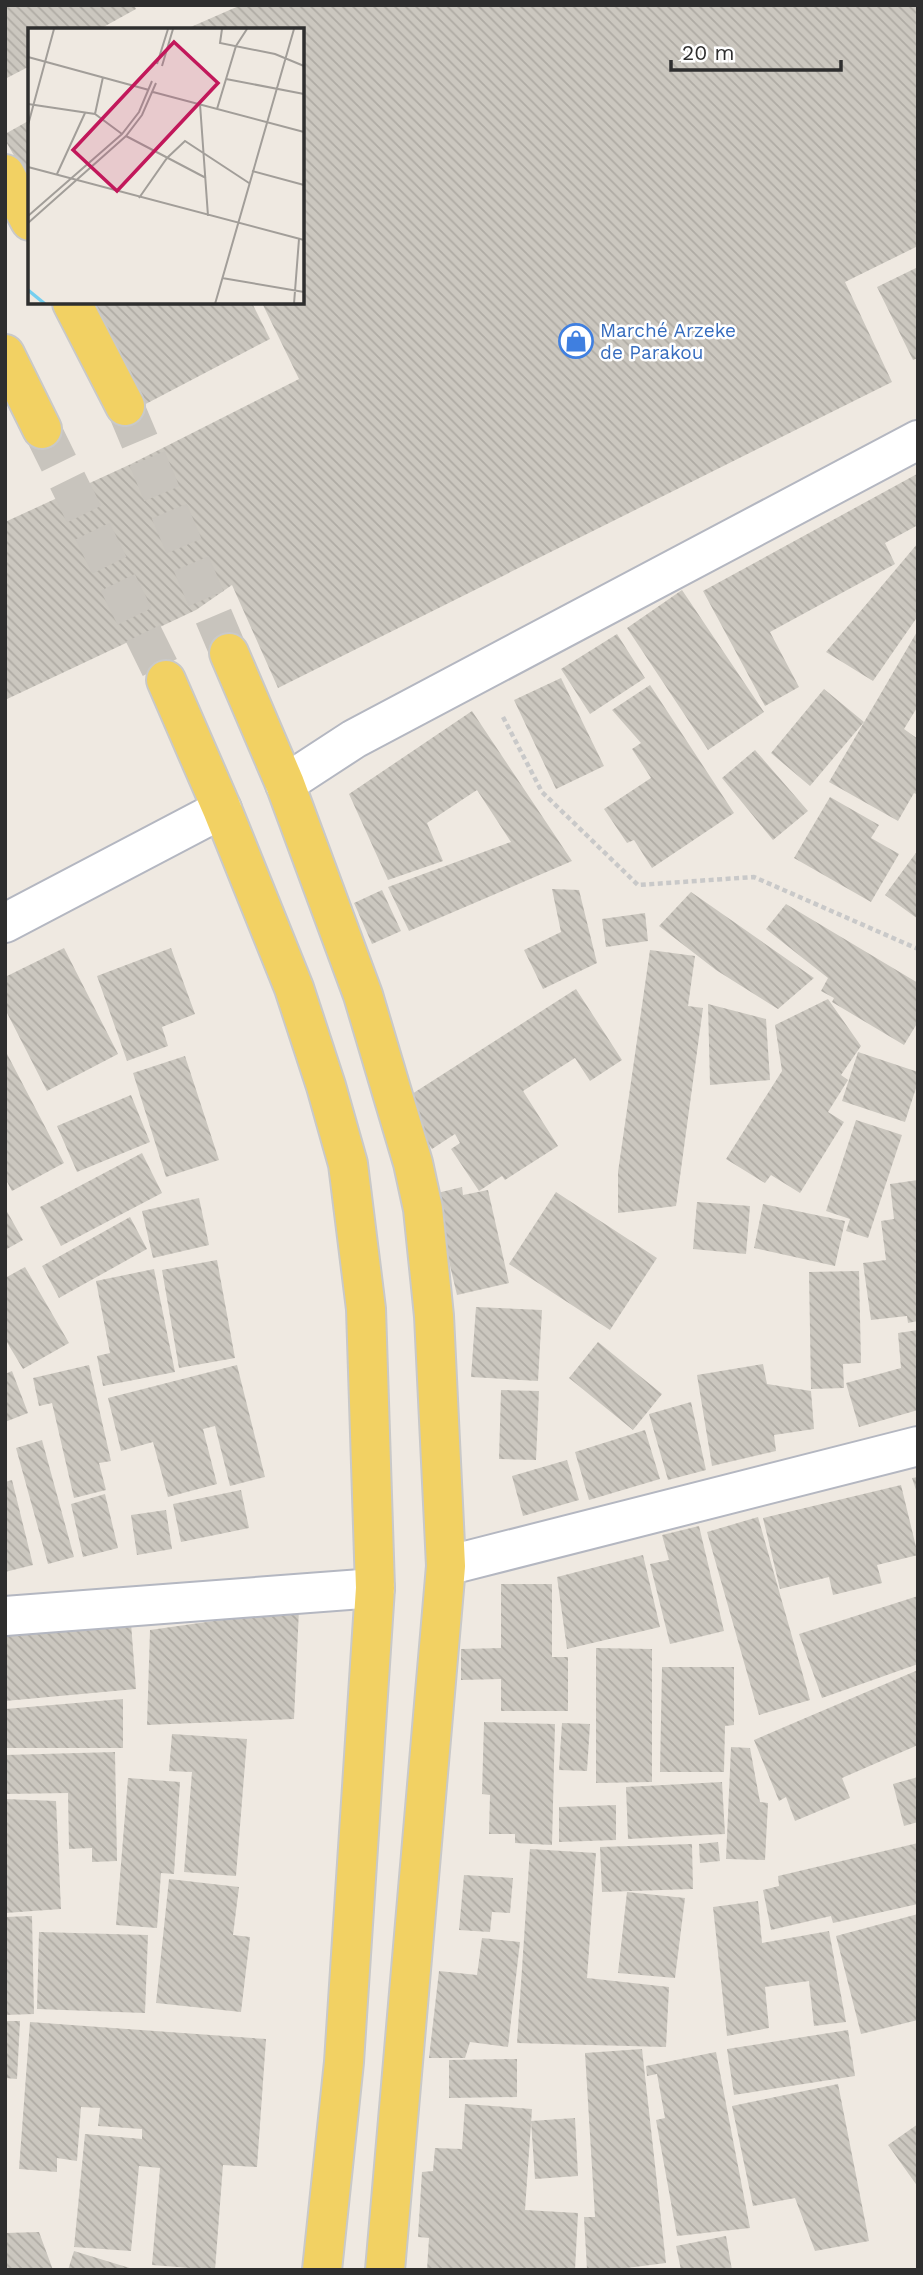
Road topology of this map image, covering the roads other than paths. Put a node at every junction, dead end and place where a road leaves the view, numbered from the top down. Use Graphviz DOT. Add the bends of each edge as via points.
graph roads {
  1 [pos="5,174"];
  2 [pos="28,217"];
  3 [pos="73,304"];
  4 [pos="5,354"];
  5 [pos="125,406"];
  6 [pos="42,429"];
  7 [pos="918,440"];
  8 [pos="229,653"];
  9 [pos="166,680"];
  10 [pos="285,784"];
  11 [pos="222,809"];
  12 [pos="5,923"];
  13 [pos="918,1446"];
  14 [pos="446,1566"];
  15 [pos="375,1588"];
  16 [pos="5,1616"];
  17 [pos="322,2270"];
  18 [pos="385,2270"];
  1 -- 2 [label="main road"];
  3 -- 5 [label="main road"];
  4 -- 6 [label="main road"];
  7 -- 10 [label="street" via="354,739"];
  8 -- 10 [label="main road"];
  9 -- 11 [label="main road"];
  10 -- 14 [label="main road" via="363,995 423,1209 434,1316"];
  11 -- 12 [label="street"];
  11 -- 15 [label="main road" via="294,988 348,1164 366,1309"];
  13 -- 14 [label="street"];
  14 -- 18 [label="main road"];
  15 -- 16 [label="street"];
  15 -- 17 [label="main road" via="344,2062"];
}
